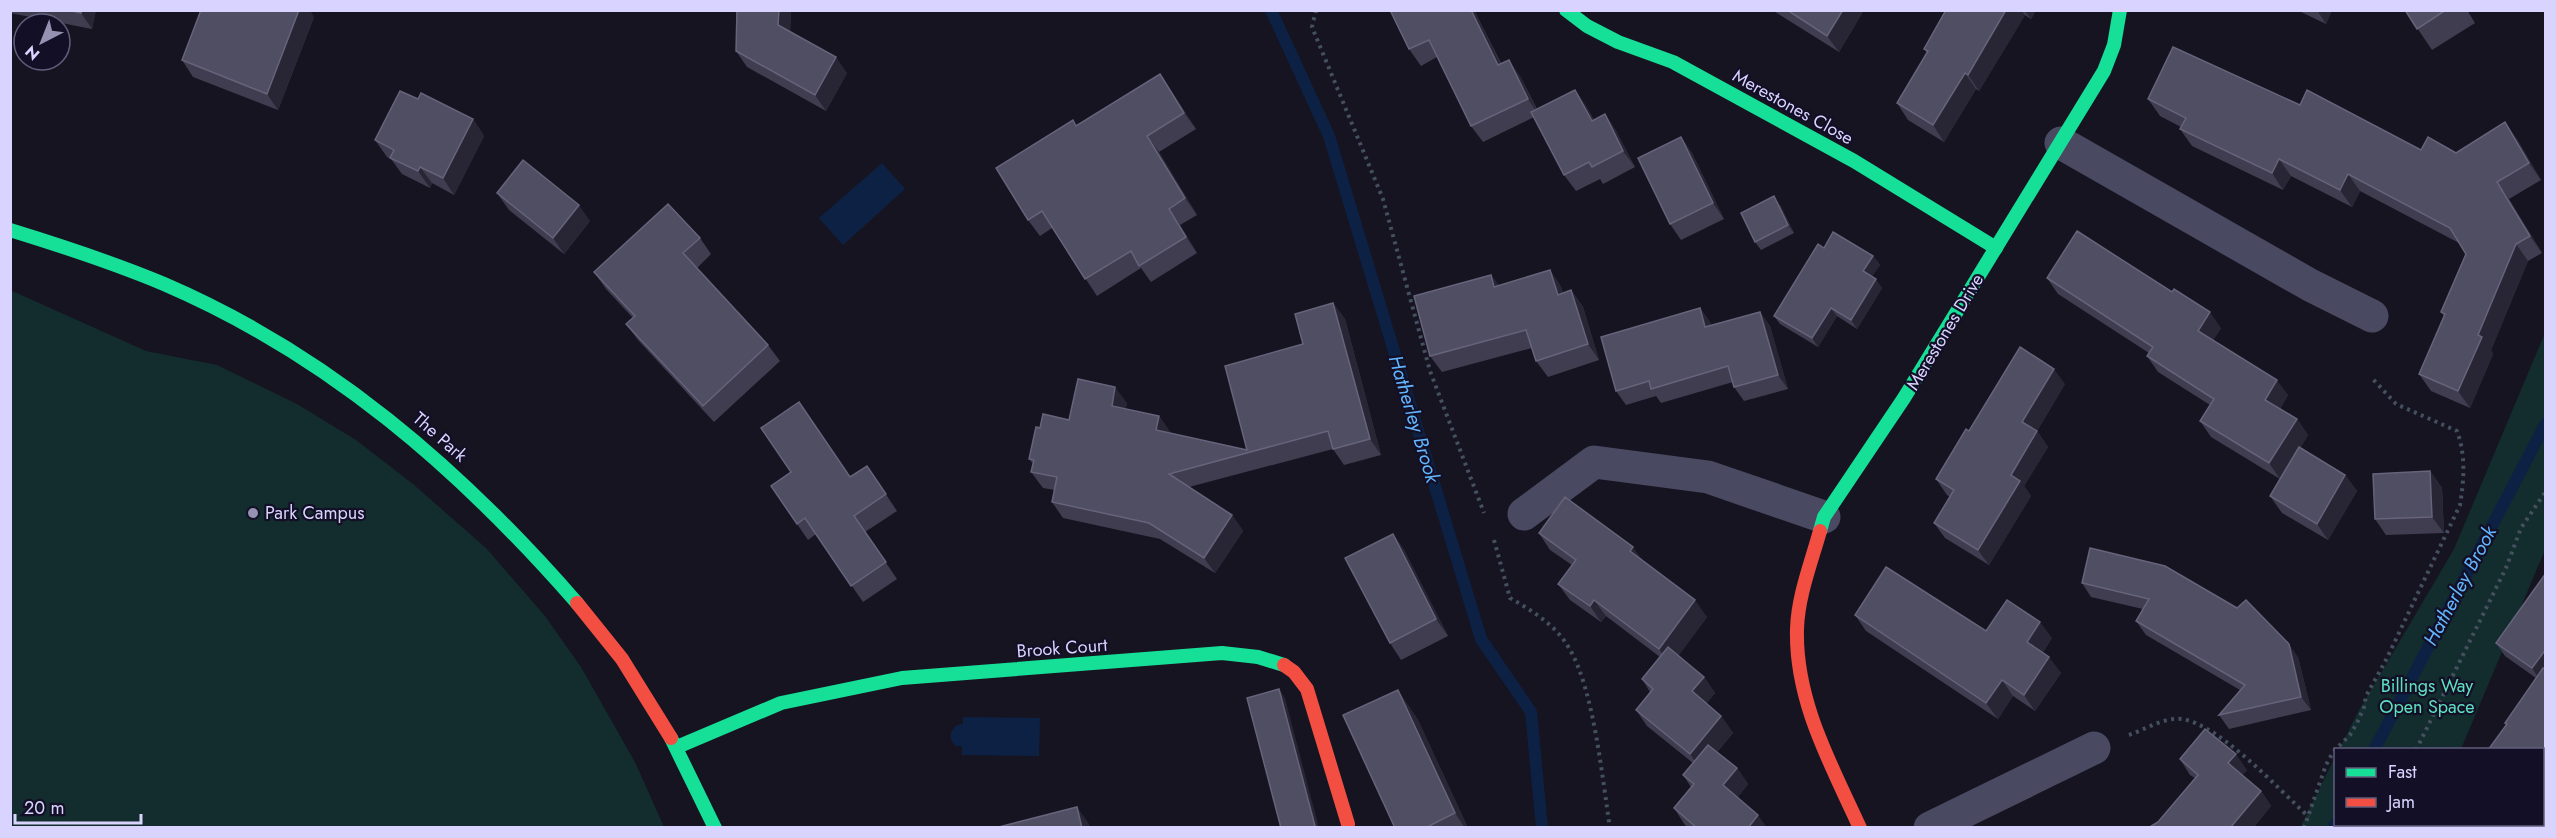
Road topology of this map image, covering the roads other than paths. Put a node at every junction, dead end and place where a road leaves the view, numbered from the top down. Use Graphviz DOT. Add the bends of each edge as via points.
graph roads {
  1 [pos="1566,10"];
  2 [pos="2120,10"];
  3 [pos="2061,143"];
  4 [pos="10,230"];
  5 [pos="1996,248"];
  6 [pos="2372,316"];
  7 [pos="1524,514"];
  8 [pos="1824,517"];
  9 [pos="677,747"];
  10 [pos="2094,748"];
  11 [pos="1348,824"];
  12 [pos="715,828"];
  13 [pos="1860,828"];
  14 [pos="1930,828"];
  1 -- 5 [label="street, Merestones Close" via="1587,26 1673,62 1854,161"];
  2 -- 3 [label="street, Merestones Drive" via="2114,45 2104,71"];
  3 -- 5 [label="street, Merestones Drive"];
  3 -- 6 [label="street" via="2310,285"];
  4 -- 9 [label="street, The Park" via="118,264 186,293 296,352 378,409 440,459 514,531 605,637"];
  5 -- 8 [label="street, Merestones Drive" via="1904,398"];
  7 -- 8 [label="street" via="1594,462 1708,477"];
  8 -- 13 [label="street, Merestones Drive" via="1801,598 1798,659 1811,720"];
  9 -- 11 [label="street, Brook Court" via="780,703 902,678 1222,653 1260,657 1293,671 1307,689"];
  9 -- 12 [label="street, The Park"];
  10 -- 14 [label="street"];
}
